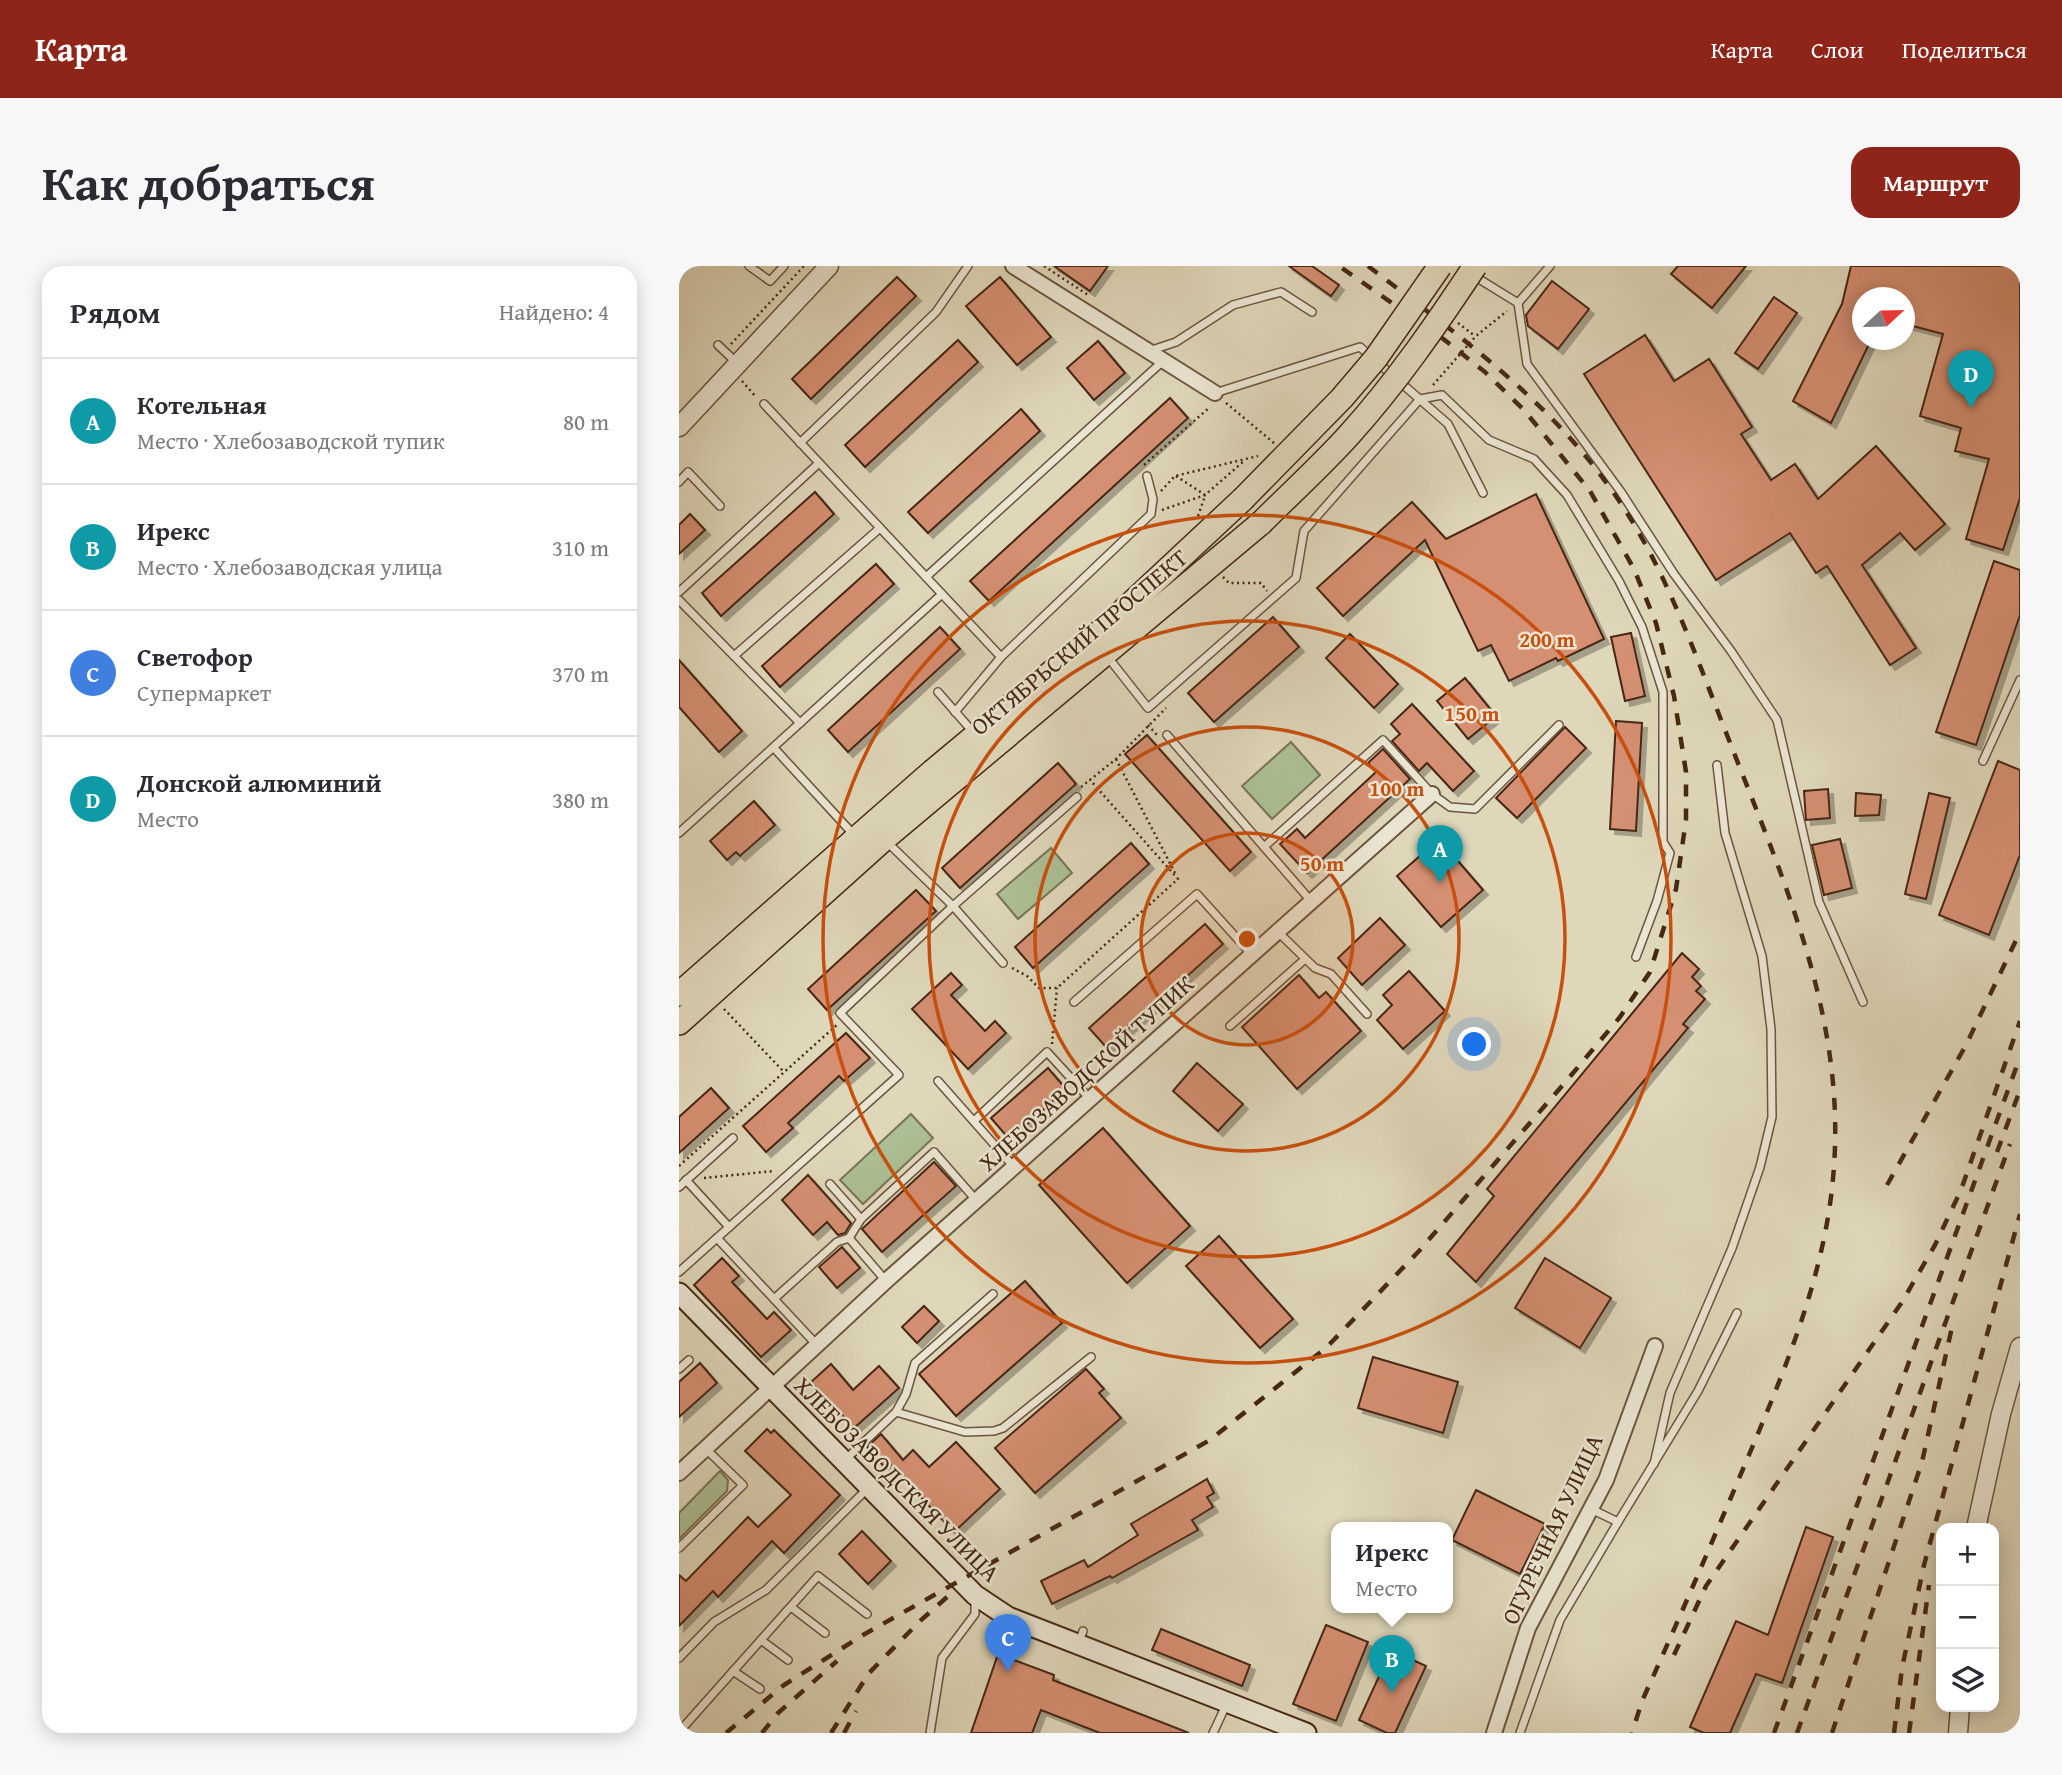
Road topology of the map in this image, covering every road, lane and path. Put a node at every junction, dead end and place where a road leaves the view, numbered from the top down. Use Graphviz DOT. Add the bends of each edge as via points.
graph roads {
  1 [pos="749,266"];
  2 [pos="784,266"];
  3 [pos="829,266"];
  4 [pos="968,266"];
  5 [pos="1013,266"];
  6 [pos="1440,266"];
  7 [pos="1550,266"];
  8 [pos="1477,272"];
  9 [pos="1518,303"];
  10 [pos="1312,313"];
  11 [pos="718,345"];
  12 [pos="1148,351"];
  13 [pos="1163,361"];
  14 [pos="738,364"];
  15 [pos="1218,396"];
  16 [pos="1420,399"];
  17 [pos="764,404"];
  18 [pos="679,427"];
  19 [pos="800,443"];
  20 [pos="1269,449"];
  21 [pos="1263,454"];
  22 [pos="1247,458"];
  23 [pos="819,463"];
  24 [pos="1147,476"];
  25 [pos="1175,476"];
  26 [pos="681,483"];
  27 [pos="1483,494"];
  28 [pos="1205,495"];
  29 [pos="1153,499"];
  30 [pos="720,506"];
  31 [pos="1151,514"];
  32 [pos="1198,518"];
  33 [pos="880,528"];
  34 [pos="1221,575"];
  35 [pos="926,577"];
  36 [pos="1261,583"];
  37 [pos="679,592"];
  38 [pos="942,594"];
  39 [pos="679,600"];
  40 [pos="1106,655"];
  41 [pos="734,656"];
  42 [pos="1001,657"];
  43 [pos="2020,680"];
  44 [pos="938,692"];
  45 [pos="955,712"];
  46 [pos="800,723"];
  47 [pos="1559,725"];
  48 [pos="976,735"];
  49 [pos="1167,735"];
  50 [pos="774,748"];
  51 [pos="1116,759"];
  52 [pos="1983,761"];
  53 [pos="1717,765"];
  54 [pos="1089,780"];
  55 [pos="1432,794"];
  56 [pos="1077,797"];
  57 [pos="679,833"];
  58 [pos="857,838"];
  59 [pos="884,839"];
  60 [pos="1264,847"];
  61 [pos="1178,879"];
  62 [pos="1312,901"];
  63 [pos="953,906"];
  64 [pos="1278,932"];
  65 [pos="1252,955"];
  66 [pos="1636,957"];
  67 [pos="1305,959"];
  68 [pos="1003,963"];
  69 [pos="1056,988"];
  70 [pos="679,994"];
  71 [pos="1074,1002"];
  72 [pos="1863,1002"];
  73 [pos="720,1005"];
  74 [pos="1367,1014"];
  75 [pos="841,1022"];
  76 [pos="679,1023"];
  77 [pos="1230,1026"];
  78 [pos="1051,1056"];
  79 [pos="784,1072"];
  80 [pos="938,1081"];
  81 [pos="1091,1099"];
  82 [pos="974,1121"];
  83 [pos="733,1138"];
  84 [pos="679,1166"];
  85 [pos="1014,1168"];
  86 [pos="780,1170"];
  87 [pos="686,1180"];
  88 [pos="830,1184"];
  89 [pos="679,1187"];
  90 [pos="977,1201"];
  91 [pos="861,1219"];
  92 [pos="729,1227"];
  93 [pos="717,1238"];
  94 [pos="849,1238"];
  95 [pos="679,1272"];
  96 [pos="886,1281"];
  97 [pos="679,1293"];
  98 [pos="993,1294"];
  99 [pos="774,1298"];
  100 [pos="1737,1313"];
  101 [pos="816,1344"];
  102 [pos="1655,1346"];
  103 [pos="2020,1347"];
  104 [pos="1091,1357"];
  105 [pos="689,1360"];
  106 [pos="679,1369"];
  107 [pos="770,1387"];
  108 [pos="896,1412"];
  109 [pos="705,1448"];
  110 [pos="843,1462"];
  111 [pos="1654,1464"];
  112 [pos="679,1473"];
  113 [pos="869,1488"];
  114 [pos="1591,1508"];
  115 [pos="1618,1522"];
  116 [pos="1977,1523"];
  117 [pos="679,1548"];
  118 [pos="975,1595"];
  119 [pos="791,1607"];
  120 [pos="867,1614"];
  121 [pos="825,1633"];
  122 [pos="761,1640"];
  123 [pos="679,1658"];
  124 [pos="788,1660"];
  125 [pos="733,1671"];
  126 [pos="760,1689"];
  127 [pos="1227,1702"];
  128 [pos="1960,1712"];
  129 [pos="1273,1727"];
  130 [pos="679,1732"];
  131 [pos="930,1733"];
  132 [pos="1213,1733"];
  133 [pos="1306,1733"];
  134 [pos="1494,1733"];
  135 [pos="1520,1733"];
  136 [pos="1958,1733"];
  1 -- 2 [label="lane" via="770,281"];
  3 -- 14 [label="street"];
  4 -- 19 [label="lane" via="936,312"];
  5 -- 12 [label="street"];
  6 -- 48 [label="main road, ОКТЯБРЬСКИЙ ПРОСПЕКТ, bridge" via="1342,398 1243,499 1106,627"];
  7 -- 9 [label="lane"];
  8 -- 9 [label="lane"];
  8 -- 40 [label="main road, ОКТЯБРЬСКИЙ ПРОСПЕКТ, bridge" via="1348,435 1261,523"];
  9 -- 16 [label="path" via="1476,336"];
  9 -- 72 [label="lane" via="1527,364 1777,720 1819,902"];
  10 -- 12 [label="lane" via="1281,292 1233,304 1176,342"];
  11 -- 14 [label="lane"];
  12 -- 13 [label="street"];
  13 -- 15 [label="street"];
  13 -- 35 [label="lane"];
  14 -- 18 [label="street"];
  15 -- 16 [label="lane" via="1360,347"];
  15 -- 20 [label="path" via="1275,444"];
  15 -- 24 [label="path" via="1144,466"];
  16 -- 27 [label="lane" via="1448,424"];
  16 -- 40 [label="lane" via="1304,531 1296,578 1148,708"];
  16 -- 66 [label="lane" via="1442,395 1489,440 1534,459 1567,495 1641,627 1663,692 1663,842 1670,853"];
  17 -- 19 [label="lane"];
  19 -- 23 [label="lane"];
  21 -- 22 [label="path"];
  22 -- 25 [label="path"];
  22 -- 28 [label="path"];
  23 -- 33 [label="lane"];
  23 -- 37 [label="lane"];
  24 -- 29 [label="lane"];
  25 -- 28 [label="path"];
  25 -- 29 [label="path"];
  26 -- 30 [label="lane" via="688,472"];
  28 -- 31 [label="path"];
  28 -- 32 [label="path"];
  29 -- 31 [label="lane"];
  31 -- 42 [label="lane"];
  33 -- 35 [label="lane"];
  33 -- 41 [label="lane"];
  34 -- 36 [label="path" via="1229,583"];
  35 -- 38 [label="lane"];
  38 -- 42 [label="lane"];
  38 -- 46 [label="lane"];
  39 -- 41 [label="lane"];
  40 -- 59 [label="main road, ОКТЯБРЬСКИЙ ПРОСПЕКТ"];
  41 -- 46 [label="lane"];
  42 -- 45 [label="lane"];
  43 -- 52 [label="lane"];
  44 -- 45 [label="lane"];
  45 -- 48 [label="lane"];
  46 -- 50 [label="lane"];
  47 -- 55 [label="lane" via="1475,809 1450,807"];
  48 -- 58 [label="main road, ОКТЯБРЬСКИЙ ПРОСПЕКТ"];
  49 -- 60 [label="lane"];
  50 -- 57 [label="lane"];
  50 -- 58 [label="lane"];
  51 -- 61 [label="path"];
  53 -- 111 [label="lane" via="1725,834 1762,956 1771,1029 1772,1117 1732,1248 1670,1393"];
  54 -- 61 [label="path"];
  55 -- 60 [label="lane" via="1383,740"];
  55 -- 62 [label="street, ХЛЕБОЗАВОДСКОЙ ТУПИК"];
  56 -- 63 [label="lane"];
  58 -- 70 [label="main road, ОКТЯБРЬСКИЙ ПРОСПЕКТ"];
  59 -- 63 [label="lane"];
  59 -- 76 [label="main road, ОКТЯБРЬСКИЙ ПРОСПЕКТ"];
  60 -- 62 [label="lane"];
  61 -- 69 [label="path"];
  62 -- 64 [label="street, ХЛЕБОЗАВОДСКОЙ ТУПИК"];
  63 -- 68 [label="lane"];
  63 -- 92 [label="lane" via="839,1013 899,1075"];
  64 -- 65 [label="street, ХЛЕБОЗАВОДСКОЙ ТУПИК"];
  64 -- 67 [label="lane"];
  65 -- 71 [label="lane" via="1197,894"];
  65 -- 81 [label="street, ХЛЕБОЗАВОДСКОЙ ТУПИК"];
  67 -- 74 [label="lane" via="1331,974"];
  67 -- 77 [label="lane"];
  68 -- 69 [label="path" via="1039,988"];
  69 -- 78 [label="path"];
  73 -- 79 [label="path"];
  75 -- 79 [label="path"];
  78 -- 81 [label="lane"];
  78 -- 82 [label="lane" via="1047,1052"];
  79 -- 84 [label="path"];
  80 -- 82 [label="lane"];
  81 -- 85 [label="street, ХЛЕБОЗАВОДСКОЙ ТУПИК"];
  82 -- 85 [label="lane"];
  83 -- 87 [label="lane"];
  85 -- 90 [label="street, ХЛЕБОЗАВОДСКОЙ ТУПИК"];
  86 -- 87 [label="path"];
  87 -- 89 [label="lane"];
  87 -- 92 [label="lane"];
  88 -- 91 [label="lane"];
  90 -- 91 [label="lane" via="934,1152"];
  90 -- 96 [label="street, ХЛЕБОЗАВОДСКОЙ ТУПИК"];
  91 -- 94 [label="lane"];
  92 -- 93 [label="lane"];
  93 -- 95 [label="lane"];
  93 -- 99 [label="lane"];
  94 -- 96 [label="lane"];
  94 -- 99 [label="lane" via="837,1242"];
  96 -- 101 [label="street, ХЛЕБОЗАВОДСКОЙ ТУПИК"];
  97 -- 107 [label="main road, ХЛЕБОЗАВОДСКАЯ УЛИЦА"];
  98 -- 108 [label="lane" via="915,1363"];
  99 -- 101 [label="lane"];
  100 -- 111 [label="lane"];
  101 -- 107 [label="street, ХЛЕБОЗАВОДСКОЙ ТУПИК"];
  102 -- 114 [label="street, ОГУРЕЧНАЯ УЛИЦА"];
  103 -- 116 [label="street"];
  104 -- 108 [label="lane" via="994,1431 965,1432"];
  105 -- 106 [label="lane"];
  107 -- 109 [label="street, ХЛЕБОЗАВОДСКОЙ ТУПИК"];
  107 -- 110 [label="main road, ХЛЕБОЗАВОДСКАЯ УЛИЦА"];
  108 -- 110 [label="lane"];
  109 -- 112 [label="street, ХЛЕБОЗАВОДСКОЙ ТУПИК"];
  109 -- 117 [label="lane" via="743,1485"];
  110 -- 113 [label="main road, ХЛЕБОЗАВОДСКАЯ УЛИЦА"];
  111 -- 115 [label="lane"];
  113 -- 118 [label="main road, ХЛЕБОЗАВОДСКАЯ УЛИЦА"];
  113 -- 123 [label="lane" via="766,1590 714,1622"];
  114 -- 115 [label="lane"];
  114 -- 134 [label="street, ОГУРЕЧНАЯ УЛИЦА" via="1528,1628"];
  115 -- 135 [label="lane" via="1560,1620"];
  118 -- 127 [label="main road, ХЛЕБОЗАВОДСКАЯ УЛИЦА" via="1008,1617 1081,1637"];
  118 -- 131 [label="lane" via="975,1614 942,1658"];
  119 -- 120 [label="lane" via="818,1576"];
  119 -- 121 [label="lane"];
  119 -- 122 [label="lane"];
  122 -- 124 [label="lane"];
  122 -- 125 [label="lane"];
  125 -- 126 [label="lane"];
  125 -- 130 [label="lane"];
  127 -- 129 [label="main road, ХЛЕБОЗАВОДСКАЯ УЛИЦА"];
  127 -- 132 [label="lane"];
  128 -- 136 [label="street"];
  129 -- 133 [label="main road, ХЛЕБОЗАВОДСКАЯ УЛИЦА"];
}
